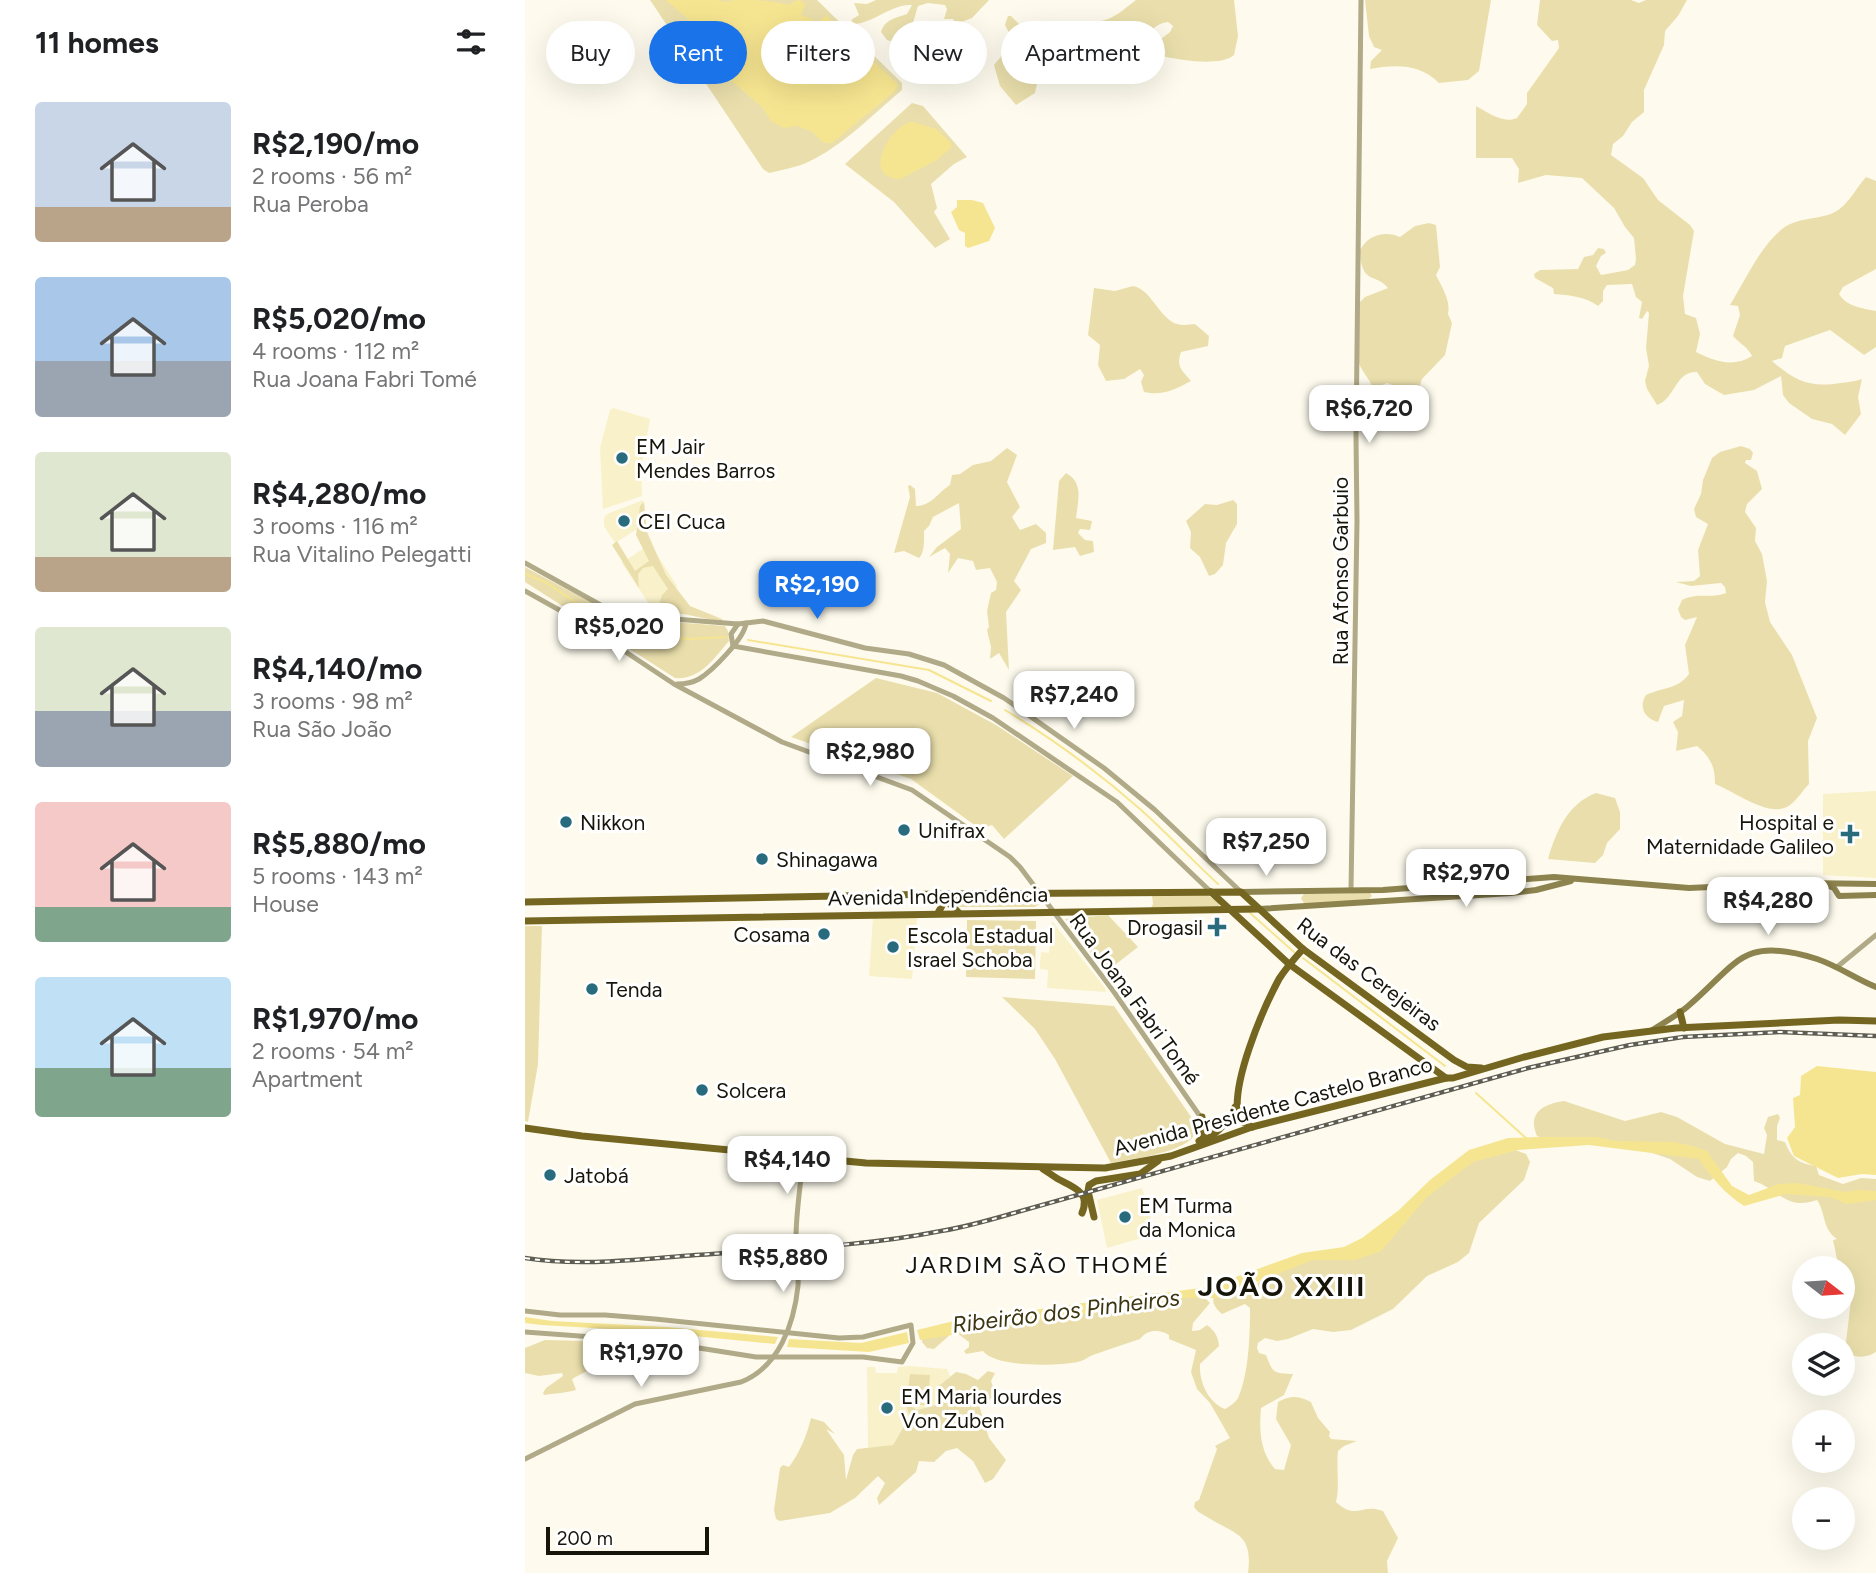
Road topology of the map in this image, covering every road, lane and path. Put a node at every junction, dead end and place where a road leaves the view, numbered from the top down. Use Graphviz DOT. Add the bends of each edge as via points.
graph roads {
  1 [pos="1361,0"];
  2 [pos="525,563"];
  3 [pos="525,591"];
  4 [pos="746,623"];
  5 [pos="738,624"];
  6 [pos="733,646"];
  7 [pos="698,680"];
  8 [pos="674,684"];
  9 [pos="697,696"];
  10 [pos="1573,880"];
  11 [pos="1818,883"];
  12 [pos="1865,884"];
  13 [pos="1876,884"];
  14 [pos="1351,890"];
  15 [pos="1292,891"];
  16 [pos="1302,891"];
  17 [pos="1361,891"];
  18 [pos="1211,892"];
  19 [pos="1241,892"];
  20 [pos="1039,893"];
  21 [pos="940,894"];
  22 [pos="957,894"];
  23 [pos="1072,894"];
  24 [pos="1148,894"];
  25 [pos="1876,895"];
  26 [pos="1845,896"];
  27 [pos="1370,901"];
  28 [pos="525,902"];
  29 [pos="1303,907"];
  30 [pos="1293,908"];
  31 [pos="1258,909"];
  32 [pos="1127,910"];
  33 [pos="1231,910"];
  34 [pos="1081,911"];
  35 [pos="1053,912"];
  36 [pos="938,913"];
  37 [pos="959,913"];
  38 [pos="525,921"];
  39 [pos="1876,936"];
  40 [pos="1303,949"];
  41 [pos="1289,964"];
  42 [pos="1837,967"];
  43 [pos="1876,986"];
  44 [pos="1678,1013"];
  45 [pos="1876,1021"];
  46 [pos="1684,1028"];
  47 [pos="1651,1031"];
  48 [pos="1454,1060"];
  49 [pos="1485,1068"];
  50 [pos="1454,1078"];
  51 [pos="1238,1097"];
  52 [pos="1202,1117"];
  53 [pos="1225,1123"];
  54 [pos="1252,1127"];
  55 [pos="525,1128"];
  56 [pos="1213,1135"];
  57 [pos="1208,1143"];
  58 [pos="1194,1147"];
  59 [pos="803,1157"];
  60 [pos="1163,1158"];
  61 [pos="1043,1168"];
  62 [pos="1082,1213"];
  63 [pos="1094,1217"];
  64 [pos="525,1311"];
  65 [pos="525,1332"];
  66 [pos="785,1335"];
  67 [pos="776,1356"];
  68 [pos="525,1459"];
  1 -- 14 [label="street, Rua Afonso Garbuio"];
  2 -- 5 [label="street" via="624,615"];
  3 -- 8 [label="street, Rua Joana Fabri Tomé"];
  4 -- 5 [label="street"];
  4 -- 6 [label="street"];
  4 -- 19 [label="street" via="763,621 926,659 1004,698 1139,796"];
  5 -- 6 [label="street" via="731,634"];
  6 -- 7 [label="street"];
  6 -- 18 [label="street" via="901,676 953,696 1117,802"];
  7 -- 8 [label="street"];
  7 -- 9 [label="street"];
  8 -- 9 [label="street, Rua Joana Fabri Tomé"];
  9 -- 20 [label="street, Rua Joana Fabri Tomé" via="793,747 912,790 1016,861"];
  10 -- 11 [label="main road, Avenida Independência" via="1689,888"];
  10 -- 17 [label="main road, Avenida Independência" via="1521,878"];
  10 -- 27 [label="main road, Avenida Independência" via="1536,890"];
  11 -- 12 [label="main road, Avenida Independência"];
  11 -- 26 [label="main road"];
  12 -- 13 [label="main road, Avenida Independência"];
  12 -- 26 [label="main road" via="1842,887"];
  14 -- 16 [label="main road, Avenida Independência"];
  14 -- 17 [label="main road, Avenida Independência"];
  15 -- 16 [label="main road, Avenida Independência"];
  15 -- 19 [label="main road, Avenida Independência"];
  15 -- 30 [label="main road"];
  16 -- 29 [label="main road"];
  17 -- 27 [label="main road" via="1377,895"];
  18 -- 19 [label="main road, Avenida Independência"];
  18 -- 24 [label="main road, Avenida Independência"];
  18 -- 33 [label="main road"];
  19 -- 31 [label="main road, Rua das Cerejeiras"];
  20 -- 22 [label="main road, Avenida Independência"];
  20 -- 23 [label="main road, Avenida Independência"];
  20 -- 35 [label="street, Rua Joana Fabri Tomé"];
  21 -- 22 [label="main road, Avenida Independência"];
  21 -- 28 [label="main road, Avenida Independência"];
  21 -- 36 [label="main road" via="944,902"];
  22 -- 37 [label="main road" via="950,904"];
  23 -- 24 [label="main road, Avenida Independência"];
  23 -- 34 [label="main road" via="1067,898 1069,907"];
  24 -- 32 [label="main road" via="1149,906"];
  25 -- 26 [label="main road"];
  27 -- 29 [label="main road, Avenida Independência"];
  29 -- 30 [label="main road, Avenida Independência"];
  30 -- 31 [label="main road, Avenida Independência"];
  31 -- 33 [label="main road, Avenida Independência"];
  31 -- 40 [label="main road, Rua das Cerejeiras"];
  32 -- 33 [label="main road, Avenida Independência"];
  32 -- 34 [label="main road, Avenida Independência"];
  33 -- 41 [label="main road"];
  34 -- 35 [label="main road, Avenida Independência"];
  35 -- 37 [label="main road, Avenida Independência"];
  35 -- 52 [label="street, Rua Joana Fabri Tomé"];
  36 -- 37 [label="main road, Avenida Independência"];
  36 -- 38 [label="main road, Avenida Independência"];
  39 -- 42 [label="street"];
  40 -- 41 [label="main road"];
  40 -- 48 [label="main road, Rua das Cerejeiras"];
  41 -- 50 [label="main road"];
  41 -- 51 [label="main road" via="1255,1032"];
  42 -- 43 [label="main road"];
  42 -- 44 [label="main road" via="1782,950 1749,954 1732,963"];
  44 -- 46 [label="main road"];
  44 -- 47 [label="main road"];
  45 -- 46 [label="main road, Avenida Presidente Castelo Branco"];
  46 -- 47 [label="main road, Avenida Presidente Castelo Branco"];
  47 -- 49 [label="main road, Avenida Presidente Castelo Branco" via="1603,1037"];
  48 -- 49 [label="main road, Rua das Cerejeiras" via="1470,1068"];
  48 -- 50 [label="main road"];
  49 -- 50 [label="main road, Avenida Presidente Castelo Branco"];
  50 -- 54 [label="main road, Avenida Presidente Castelo Branco"];
  51 -- 53 [label="main road"];
  51 -- 54 [label="main road" via="1239,1120"];
  52 -- 53 [label="street" via="1214,1125"];
  52 -- 56 [label="street, Rua Joana Fabri Tomé"];
  52 -- 58 [label="main road" via="1204,1137"];
  53 -- 56 [label="main road"];
  54 -- 57 [label="main road, Avenida Presidente Castelo Branco"];
  55 -- 59 [label="main road, Avenida Presidente Castelo Branco"];
  56 -- 57 [label="main road"];
  56 -- 58 [label="main road"];
  57 -- 58 [label="main road, Avenida Presidente Castelo Branco"];
  58 -- 60 [label="main road, Avenida Presidente Castelo Branco"];
  59 -- 61 [label="main road, Avenida Presidente Castelo Branco"];
  59 -- 66 [label="street" via="796,1237 798,1285"];
  60 -- 61 [label="main road, Avenida Presidente Castelo Branco" via="1105,1168"];
  60 -- 63 [label="main road" via="1140,1174 1089,1185"];
  61 -- 62 [label="main road" via="1081,1192 1085,1200"];
  64 -- 66 [label="street"];
  65 -- 67 [label="street"];
  66 -- 67 [label="street"];
  66 -- 67 [label="street" via="851,1338 911,1328 913,1343 902,1362"];
  67 -- 68 [label="street" via="759,1373 741,1382 635,1404"];
}
